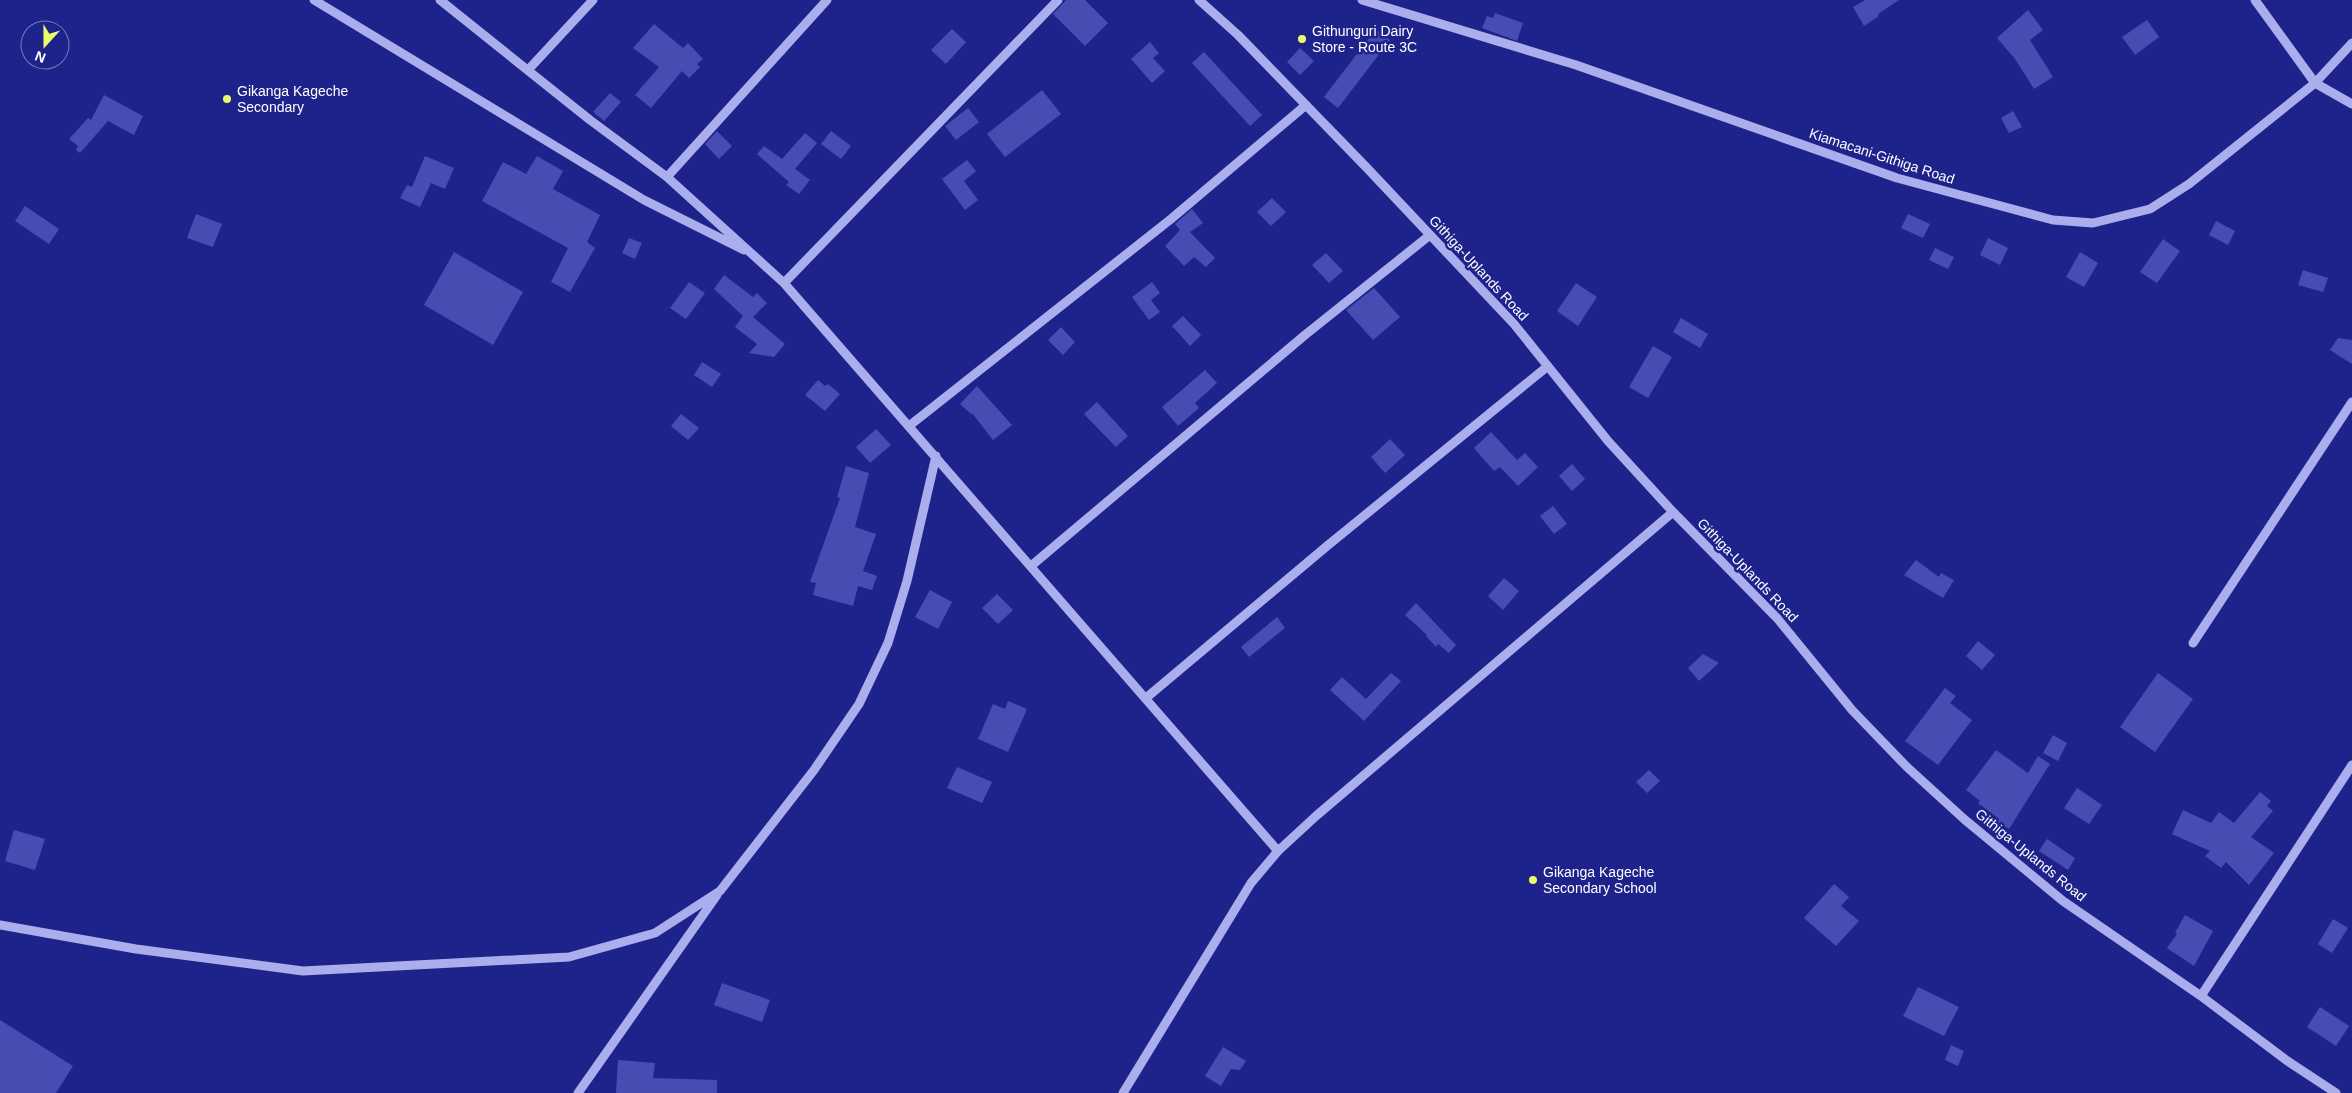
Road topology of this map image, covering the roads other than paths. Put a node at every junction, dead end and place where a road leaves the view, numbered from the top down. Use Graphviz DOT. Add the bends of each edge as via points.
graph roads {
  1 [pos="314,0"];
  2 [pos="440,0"];
  3 [pos="593,0"];
  4 [pos="827,0"];
  5 [pos="1058,0"];
  6 [pos="1199,0"];
  7 [pos="1362,0"];
  8 [pos="2255,0"];
  9 [pos="2352,44"];
  10 [pos="528,70"];
  11 [pos="2315,83"];
  12 [pos="2352,104"];
  13 [pos="1306,105"];
  14 [pos="667,177"];
  15 [pos="1430,235"];
  16 [pos="753,255"];
  17 [pos="784,282"];
  18 [pos="1548,366"];
  19 [pos="2352,402"];
  20 [pos="909,426"];
  21 [pos="936,456"];
  22 [pos="1673,512"];
  23 [pos="1031,566"];
  24 [pos="2193,643"];
  25 [pos="1146,698"];
  26 [pos="2352,766"];
  27 [pos="1278,852"];
  28 [pos="720,891"];
  29 [pos="0,926"];
  30 [pos="2201,996"];
  31 [pos="578,1093"];
  32 [pos="1123,1093"];
  33 [pos="2336,1093"];
  1 -- 16 [label="street" via="644,200"];
  2 -- 10 [label="street"];
  3 -- 10 [label="street"];
  4 -- 14 [label="street"];
  5 -- 17 [label="street"];
  6 -- 13 [label="street, Githiga-Uplands Road"];
  7 -- 11 [label="street, Kiamacani-Githiga Road" via="1576,65 1897,178 2053,220 2094,223 2150,209 2189,184"];
  8 -- 11 [label="street"];
  9 -- 11 [label="street, Kiamacani-Githiga Road"];
  10 -- 14 [label="street"];
  11 -- 12 [label="street"];
  13 -- 15 [label="street, Githiga-Uplands Road"];
  13 -- 20 [label="street" via="1171,219"];
  14 -- 16 [label="street"];
  15 -- 18 [label="street, Githiga-Uplands Road" via="1514,324"];
  15 -- 23 [label="street" via="1305,335"];
  16 -- 17 [label="street"];
  17 -- 20 [label="street"];
  18 -- 22 [label="street, Githiga-Uplands Road" via="1608,441"];
  18 -- 25 [label="street"];
  19 -- 24 [label="street"];
  20 -- 21 [label="street"];
  21 -- 23 [label="street"];
  21 -- 28 [label="street" via="888,643 859,704 814,770"];
  22 -- 27 [label="street"];
  22 -- 30 [label="street, Githiga-Uplands Road" via="1777,618 1859,717 1907,767 2063,901"];
  23 -- 25 [label="street"];
  25 -- 27 [label="street"];
  26 -- 30 [label="street"];
  27 -- 32 [label="street" via="1251,883"];
  28 -- 29 [label="street" via="655,933 568,956 303,972 136,950"];
  28 -- 31 [label="street"];
  30 -- 33 [label="street, Githiga-Uplands Road"];
}
